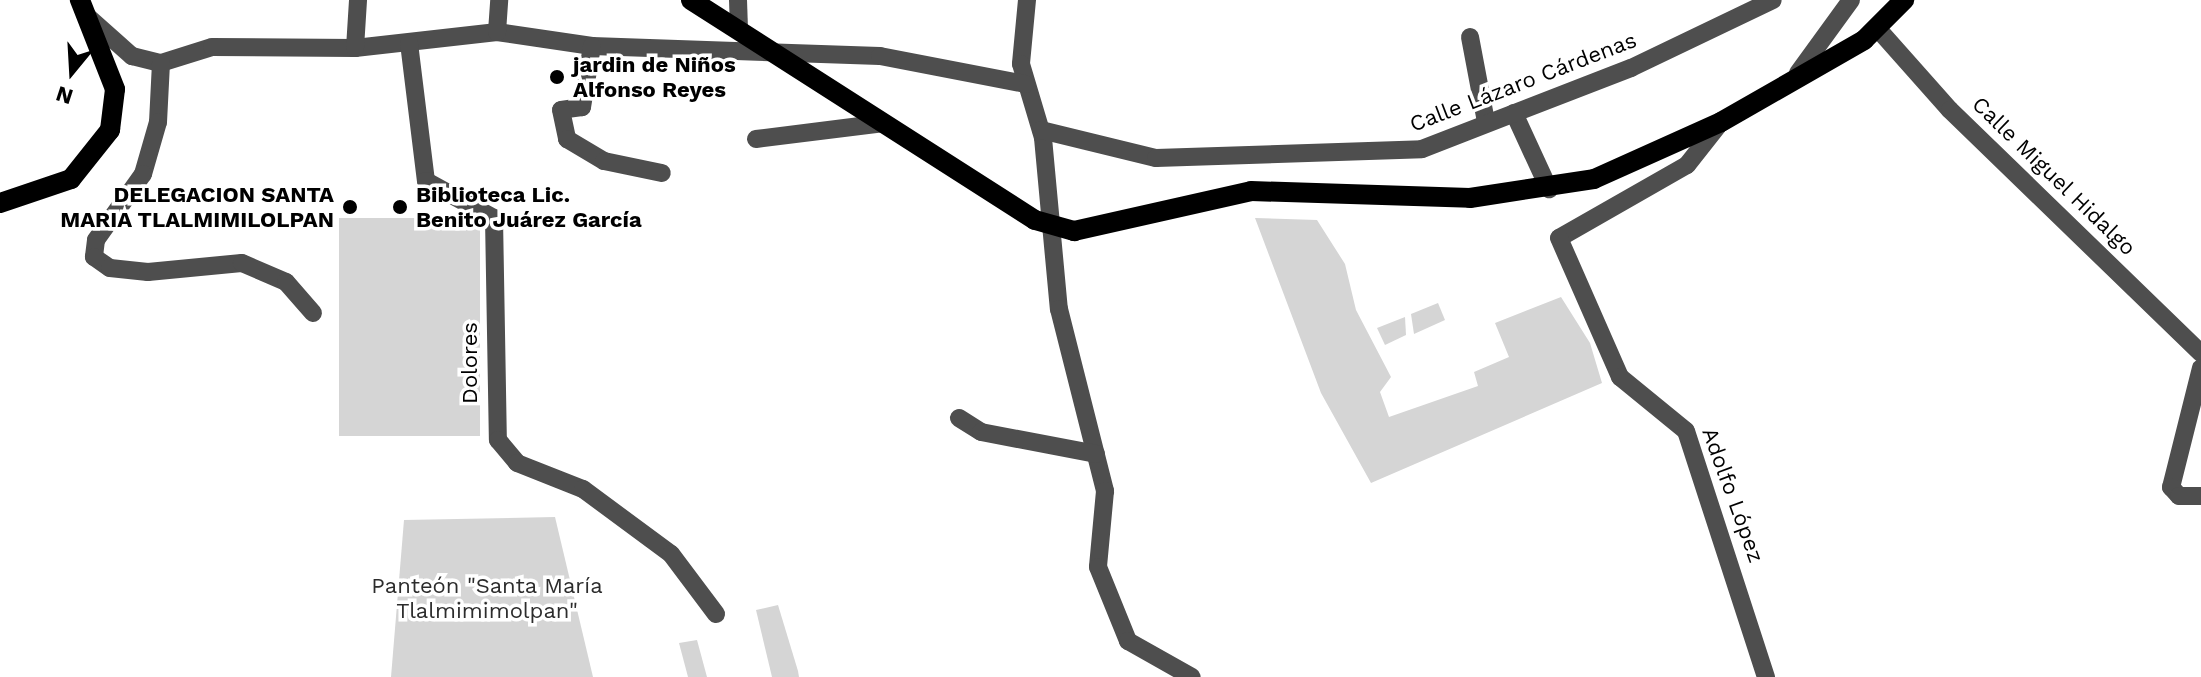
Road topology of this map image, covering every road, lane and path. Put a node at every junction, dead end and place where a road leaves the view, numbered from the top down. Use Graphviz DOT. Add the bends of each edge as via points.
graph roads {
  1 [pos="358,0"];
  2 [pos="499,0"];
  3 [pos="691,0"];
  4 [pos="738,0"];
  5 [pos="1027,0"];
  6 [pos="1773,0"];
  7 [pos="1851,0"];
  8 [pos="1904,0"];
  9 [pos="84,8"];
  10 [pos="1878,29"];
  11 [pos="739,30"];
  12 [pos="497,32"];
  13 [pos="1470,37"];
  14 [pos="409,43"];
  15 [pos="592,46"];
  16 [pos="765,47"];
  17 [pos="355,48"];
  18 [pos="161,63"];
  19 [pos="1798,73"];
  20 [pos="1025,84"];
  21 [pos="1514,113"];
  22 [pos="1486,122"];
  23 [pos="1721,122"];
  24 [pos="884,123"];
  25 [pos="1041,130"];
  26 [pos="756,139"];
  27 [pos="662,173"];
  28 [pos="1549,189"];
  29 [pos="0,203"];
  30 [pos="1050,227"];
  31 [pos="313,313"];
  32 [pos="2201,353"];
  33 [pos="2201,368"];
  34 [pos="959,418"];
  35 [pos="1096,454"];
  36 [pos="2201,496"];
  37 [pos="716,614"];
  38 [pos="1192,677"];
  39 [pos="1766,677"];
  1 -- 17 [label="street"];
  2 -- 12 [label="street"];
  3 -- 11 [label="main road"];
  4 -- 11 [label="street"];
  5 -- 20 [label="street"];
  6 -- 21 [label="street, Calle Lázaro Cárdenas"];
  7 -- 19 [label="street"];
  8 -- 10 [label="main road"];
  9 -- 18 [label="street" via="132,56"];
  9 -- 29 [label="main road" via="115,89 110,130 71,179"];
  10 -- 19 [label="main road"];
  10 -- 32 [label="street, Calle Miguel Hidalgo" via="1950,110"];
  11 -- 16 [label="main road"];
  12 -- 14 [label="street"];
  12 -- 15 [label="street"];
  13 -- 22 [label="street"];
  14 -- 17 [label="street"];
  14 -- 37 [label="street, Dolores" via="426,181 494,218 498,440 517,463 583,489 671,554"];
  15 -- 16 [label="street"];
  15 -- 27 [label="street" via="582,107 561,110 567,139 604,161"];
  16 -- 20 [label="street" via="880,56"];
  16 -- 24 [label="main road"];
  17 -- 18 [label="street" via="212,47"];
  18 -- 31 [label="street" via="158,122 143,174 96,240 94,257 110,268 148,272 242,263 286,282"];
  19 -- 23 [label="main road"];
  20 -- 25 [label="street"];
  21 -- 22 [label="street, Calle Lázaro Cárdenas"];
  21 -- 28 [label="street"];
  22 -- 25 [label="street, Calle Lázaro Cárdenas" via="1446,142 1379,155 1156,158"];
  23 -- 28 [label="main road" via="1623,169"];
  23 -- 39 [label="street, Adolfo López" via="1687,165 1559,238 1620,377 1686,431"];
  24 -- 26 [label="street"];
  24 -- 30 [label="main road"];
  25 -- 30 [label="street"];
  28 -- 30 [label="main road" via="1455,199 1251,191 1097,229"];
  30 -- 35 [label="street" via="1059,309"];
  33 -- 36 [label="street" via="2171,487 2179,496"];
  34 -- 35 [label="street" via="981,432"];
  35 -- 38 [label="street" via="1105,491 1098,567 1124,634 1137,650"];
}
